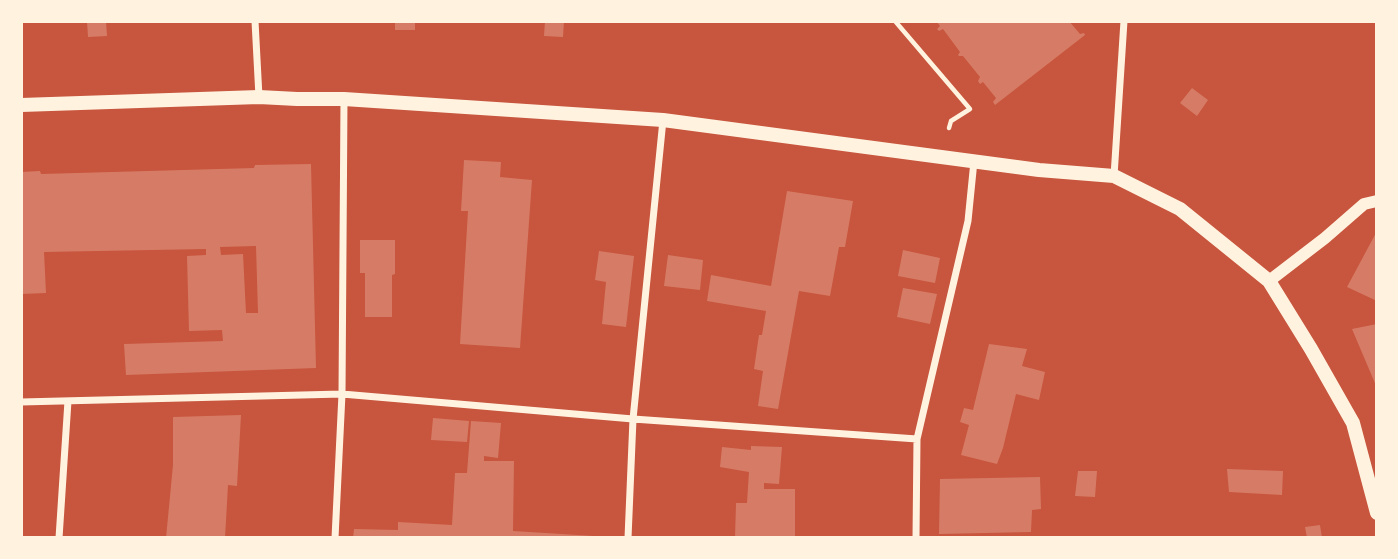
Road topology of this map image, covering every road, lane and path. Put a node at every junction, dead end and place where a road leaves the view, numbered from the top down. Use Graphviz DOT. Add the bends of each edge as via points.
graph roads {
  1 [pos="255,21"];
  2 [pos="895,21"];
  3 [pos="1124,21"];
  4 [pos="258,97"];
  5 [pos="344,99"];
  6 [pos="21,105"];
  7 [pos="663,120"];
  8 [pos="941,157"];
  9 [pos="974,161"];
  10 [pos="1114,177"];
  11 [pos="1377,201"];
  12 [pos="1269,281"];
  13 [pos="342,394"];
  14 [pos="68,401"];
  15 [pos="21,402"];
  16 [pos="633,419"];
  17 [pos="917,439"];
  18 [pos="1377,513"];
  19 [pos="59,538"];
  20 [pos="335,538"];
  21 [pos="628,538"];
  22 [pos="916,538"];
  1 -- 4 [label="street"];
  2 -- 8 [label="path" via="970,109 951,121"];
  3 -- 10 [label="street"];
  4 -- 5 [label="main road"];
  4 -- 6 [label="main road"];
  5 -- 7 [label="main road"];
  5 -- 13 [label="street"];
  7 -- 8 [label="main road"];
  7 -- 16 [label="street"];
  8 -- 9 [label="main road"];
  9 -- 10 [label="main road"];
  9 -- 17 [label="street" via="968,221"];
  10 -- 12 [label="main road" via="1180,209"];
  11 -- 12 [label="street" via="1364,204"];
  12 -- 18 [label="main road" via="1353,423"];
  13 -- 14 [label="street"];
  13 -- 16 [label="street"];
  13 -- 20 [label="street"];
  14 -- 15 [label="street"];
  14 -- 19 [label="street"];
  16 -- 17 [label="street"];
  16 -- 21 [label="street"];
  17 -- 22 [label="street"];
}
